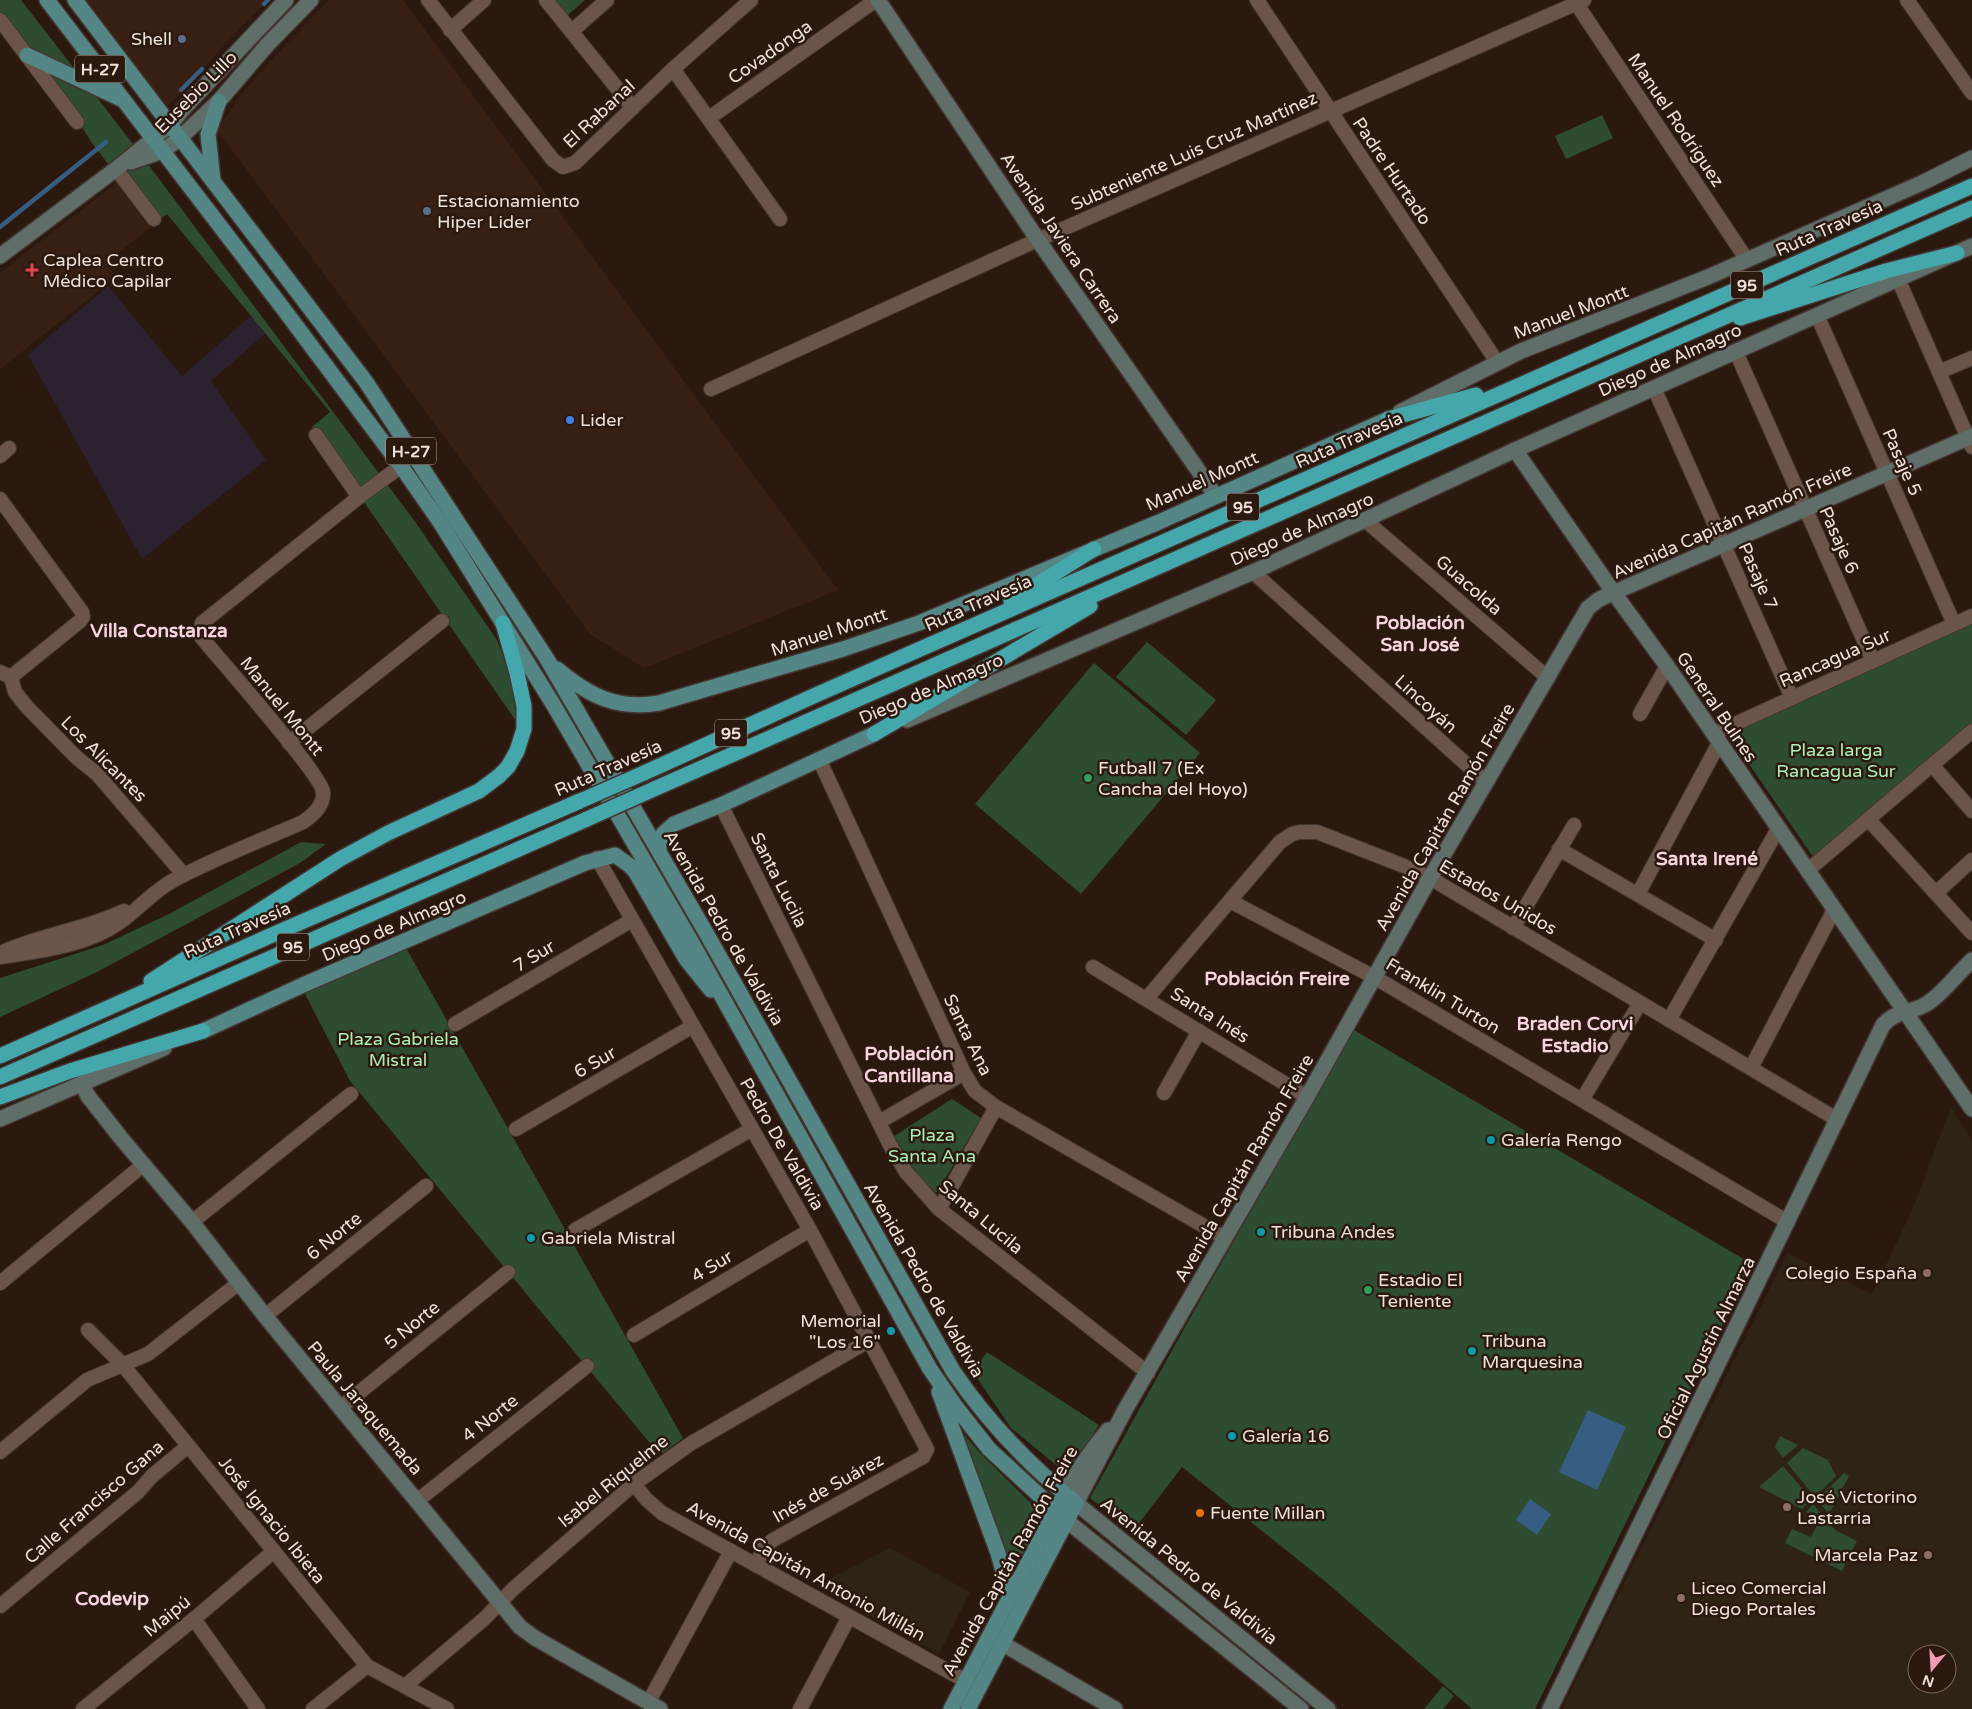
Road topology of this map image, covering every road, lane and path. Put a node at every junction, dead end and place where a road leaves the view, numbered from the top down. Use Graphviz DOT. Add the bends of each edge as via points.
graph roads {
  1 [pos="47,0"];
  2 [pos="75,0"];
  3 [pos="286,0"];
  4 [pos="311,0"];
  5 [pos="428,0"];
  6 [pos="484,0"];
  7 [pos="546,0"];
  8 [pos="607,0"];
  9 [pos="751,0"];
  10 [pos="877,0"];
  11 [pos="1257,0"];
  12 [pos="1907,0"];
  13 [pos="1578,1"];
  14 [pos="0,20"];
  15 [pos="450,30"];
  16 [pos="572,31"];
  17 [pos="27,55"];
  18 [pos="673,69"];
  19 [pos="1972,93"];
  20 [pos="125,101"];
  21 [pos="219,101"];
  22 [pos="633,108"];
  23 [pos="1330,111"];
  24 [pos="709,118"];
  25 [pos="77,122"];
  26 [pos="170,125"];
  27 [pos="153,137"];
  28 [pos="180,138"];
  29 [pos="163,151"];
  30 [pos="1972,158"];
  31 [pos="116,169"];
  32 [pos="214,183"];
  33 [pos="1972,186"];
  34 [pos="1972,208"];
  35 [pos="780,218"];
  36 [pos="154,219"];
  37 [pos="1038,240"];
  38 [pos="1972,246"];
  39 [pos="1957,253"];
  40 [pos="0,256"];
  41 [pos="1747,260"];
  42 [pos="1898,279"];
  43 [pos="1817,315"];
  44 [pos="1709,323"];
  45 [pos="1736,352"];
  46 [pos="1972,358"];
  47 [pos="1497,362"];
  48 [pos="1939,372"];
  49 [pos="1522,384"];
  50 [pos="1654,388"];
  51 [pos="711,389"];
  52 [pos="1388,419"];
  53 [pos="316,436"];
  54 [pos="1971,440"];
  55 [pos="1515,450"];
  56 [pos="401,466"];
  57 [pos="1886,474"];
  58 [pos="1216,496"];
  59 [pos="359,497"];
  60 [pos="0,499"];
  61 [pos="1805,509"];
  62 [pos="1366,521"];
  63 [pos="1724,545"];
  64 [pos="1094,549"];
  65 [pos="1253,572"];
  66 [pos="1129,581"];
  67 [pos="1614,594"];
  68 [pos="1972,616"];
  69 [pos="442,621"];
  70 [pos="503,623"];
  71 [pos="1954,624"];
  72 [pos="964,630"];
  73 [pos="547,659"];
  74 [pos="1872,661"];
  75 [pos="1667,666"];
  76 [pos="6,674"];
  77 [pos="1548,678"];
  78 [pos="1792,698"];
  79 [pos="1640,714"];
  80 [pos="1972,731"];
  81 [pos="874,734"];
  82 [pos="1716,739"];
  83 [pos="289,744"];
  84 [pos="819,759"];
  85 [pos="1932,765"];
  86 [pos="1486,782"];
  87 [pos="720,805"];
  88 [pos="1972,811"];
  89 [pos="1868,819"];
  90 [pos="1574,825"];
  91 [pos="1778,829"];
  92 [pos="1560,849"];
  93 [pos="659,851"];
  94 [pos="597,858"];
  95 [pos="1972,860"];
  96 [pos="1807,871"];
  97 [pos="184,875"];
  98 [pos="1430,878"];
  99 [pos="1936,893"];
  100 [pos="1638,894"];
  101 [pos="1230,901"];
  102 [pos="1834,910"];
  103 [pos="632,920"];
  104 [pos="1513,928"];
  105 [pos="1972,933"];
  106 [pos="1716,940"];
  107 [pos="0,956"];
  108 [pos="1972,960"];
  109 [pos="1093,967"];
  110 [pos="1374,977"];
  111 [pos="1147,998"];
  112 [pos="118,1003"];
  113 [pos="1640,1003"];
  114 [pos="1903,1011"];
  115 [pos="1669,1020"];
  116 [pos="736,1021"];
  117 [pos="455,1024"];
  118 [pos="693,1026"];
  119 [pos="202,1031"];
  120 [pos="1199,1031"];
  121 [pos="0,1056"];
  122 [pos="1750,1068"];
  123 [pos="964,1073"];
  124 [pos="0,1077"];
  125 [pos="82,1084"];
  126 [pos="1164,1093"];
  127 [pos="351,1094"];
  128 [pos="0,1097"];
  129 [pos="1307,1097"];
  130 [pos="1582,1100"];
  131 [pos="996,1108"];
  132 [pos="1972,1109"];
  133 [pos="0,1119"];
  134 [pos="1838,1120"];
  135 [pos="879,1122"];
  136 [pos="516,1129"];
  137 [pos="752,1129"];
  138 [pos="143,1165"];
  139 [pos="426,1186"];
  140 [pos="939,1209"];
  141 [pos="192,1222"];
  142 [pos="1788,1222"];
  143 [pos="576,1230"];
  144 [pos="810,1230"];
  145 [pos="1225,1238"];
  146 [pos="508,1272"];
  147 [pos="240,1282"];
  148 [pos="0,1283"];
  149 [pos="265,1316"];
  150 [pos="88,1330"];
  151 [pos="634,1335"];
  152 [pos="870,1340"];
  153 [pos="122,1364"];
  154 [pos="587,1366"];
  155 [pos="930,1369"];
  156 [pos="1148,1374"];
  157 [pos="340,1408"];
  158 [pos="1125,1410"];
  159 [pos="188,1446"];
  160 [pos="0,1452"];
  161 [pos="926,1452"];
  162 [pos="634,1484"];
  163 [pos="1064,1493"];
  164 [pos="417,1501"];
  165 [pos="1076,1503"];
  166 [pos="1062,1516"];
  167 [pos="274,1551"];
  168 [pos="731,1551"];
  169 [pos="756,1565"];
  170 [pos="1018,1597"];
  171 [pos="499,1603"];
  172 [pos="0,1606"];
  173 [pos="849,1616"];
  174 [pos="194,1620"];
  175 [pos="996,1640"];
  176 [pos="367,1666"];
  177 [pos="966,1682"];
  178 [pos="405,1686"];
  179 [pos="654,1706"];
  180 [pos="83,1709"];
  181 [pos="258,1709"];
  182 [pos="313,1709"];
  183 [pos="447,1709"];
  184 [pos="800,1709"];
  185 [pos="952,1709"];
  186 [pos="968,1709"];
  187 [pos="1115,1709"];
  188 [pos="1301,1709"];
  189 [pos="1328,1709"];
  190 [pos="1550,1709"];
  1 -- 20 [label="main road, H-27"];
  2 -- 26 [label="main road, H-27"];
  3 -- 26 [label="main road, Eusebio Lillo"];
  4 -- 21 [label="main road, Eusebio Lillo"];
  5 -- 15 [label="street, El Rabanal"];
  6 -- 15 [label="street"];
  7 -- 16 [label="street"];
  8 -- 16 [label="street"];
  9 -- 18 [label="street, El Rabanal"];
  10 -- 24 [label="street, Covadonga"];
  10 -- 37 [label="main road, Avenida Javiera Carrera"];
  11 -- 23 [label="street, Padre Hurtado"];
  12 -- 19 [label="street"];
  13 -- 23 [label="street, Subteniente Luis Cruz Martínez"];
  13 -- 41 [label="street, Manuel Rodríguez"];
  14 -- 17 [label="street"];
  15 -- 22 [label="street, El Rabanal" via="553,160 563,167 575,163"];
  16 -- 22 [label="street"];
  17 -- 20 [label="main road"];
  17 -- 25 [label="street"];
  18 -- 22 [label="street, El Rabanal"];
  18 -- 24 [label="street"];
  20 -- 27 [label="main road, H-27"];
  21 -- 28 [label="main road, Eusebio Lillo"];
  21 -- 32 [label="main road" via="208,134"];
  23 -- 37 [label="street, Subteniente Luis Cruz Martínez"];
  23 -- 47 [label="street, Padre Hurtado"];
  24 -- 35 [label="street"];
  26 -- 27 [label="main road, Eusebio Lillo"];
  26 -- 28 [label="main road, H-27"];
  27 -- 29 [label="main road, H-27"];
  27 -- 31 [label="main road, Eusebio Lillo"];
  28 -- 29 [label="main road, Eusebio Lillo"];
  28 -- 32 [label="main road, H-27"];
  29 -- 31 [label="main road, Eusebio Lillo"];
  29 -- 56 [label="main road, H-27"];
  30 -- 41 [label="main road, Manuel Montt"];
  31 -- 36 [label="street"];
  31 -- 40 [label="main road"];
  32 -- 73 [label="main road, H-27" via="366,382"];
  33 -- 49 [label="highway, Ruta Travesía / 95"];
  34 -- 44 [label="highway, 95"];
  37 -- 51 [label="street, Subteniente Luis Cruz Martínez"];
  37 -- 58 [label="main road, Avenida Javiera Carrera"];
  38 -- 39 [label="main road, Diego de Almagro"];
  39 -- 42 [label="main road, Diego de Almagro"];
  39 -- 44 [label="highway" via="1886,271 1762,312"];
  41 -- 47 [label="main road, Manuel Montt"];
  42 -- 43 [label="main road, Diego de Almagro"];
  42 -- 48 [label="street"];
  43 -- 45 [label="main road, Diego de Almagro"];
  43 -- 57 [label="street, Pasaje 5"];
  44 -- 66 [label="highway, 95"];
  45 -- 50 [label="main road, Diego de Almagro"];
  45 -- 61 [label="street, Pasaje 6"];
  46 -- 48 [label="street"];
  47 -- 52 [label="main road, Manuel Montt"];
  48 -- 54 [label="street"];
  49 -- 52 [label="highway"];
  49 -- 72 [label="highway, Ruta Travesía / 95"];
  50 -- 55 [label="main road, Diego de Almagro"];
  50 -- 63 [label="street, Pasaje 7"];
  52 -- 58 [label="main road, Manuel Montt"];
  53 -- 59 [label="street"];
  54 -- 57 [label="main road, Avenida Capitán Ramón Freire"];
  55 -- 62 [label="main road, Diego de Almagro"];
  55 -- 67 [label="main road, General Bulnes"];
  56 -- 59 [label="street, Manuel Montt"];
  56 -- 70 [label="main road, H-27"];
  57 -- 61 [label="main road, Avenida Capitán Ramón Freire"];
  57 -- 71 [label="street, Pasaje 5"];
  58 -- 64 [label="main road, Manuel Montt"];
  59 -- 83 [label="street, Manuel Montt" via="202,623 200,630 202,638"];
  60 -- 76 [label="street" via="82,612 80,622"];
  61 -- 63 [label="main road, Avenida Capitán Ramón Freire"];
  61 -- 74 [label="street, Pasaje 6"];
  62 -- 65 [label="main road, Diego de Almagro"];
  62 -- 77 [label="street, Guacolda"];
  63 -- 67 [label="main road, Avenida Capitán Ramón Freire"];
  63 -- 78 [label="street, Pasaje 7"];
  64 -- 72 [label="highway"];
  64 -- 73 [label="main road, Manuel Montt" via="877,638 660,703 627,705 602,699 578,686"];
  65 -- 81 [label="main road, Diego de Almagro"];
  65 -- 86 [label="street, Lincoyán"];
  66 -- 81 [label="highway" via="1056,628"];
  66 -- 124 [label="highway, 95, bridge"];
  67 -- 75 [label="main road, General Bulnes"];
  67 -- 77 [label="main road, Avenida Capitán Ramón Freire" via="1588,608"];
  68 -- 71 [label="street, Rancagua Sur"];
  69 -- 83 [label="street"];
  70 -- 112 [label="highway" via="524,706 524,729 518,751 499,776 479,790 340,859"];
  70 -- 116 [label="main road, Avenida Pedro de Valdivia / H-27"];
  71 -- 74 [label="street, Rancagua Sur"];
  72 -- 112 [label="highway, Ruta Travesía / 95, bridge"];
  73 -- 93 [label="main road, Avenida Pedro de Valdivia / H-27"];
  74 -- 78 [label="street, Rancagua Sur"];
  75 -- 79 [label="street"];
  75 -- 82 [label="main road, General Bulnes"];
  76 -- 97 [label="street, Los Alicantes" via="27,707 97,774"];
  77 -- 86 [label="main road, Avenida Capitán Ramón Freire"];
  78 -- 82 [label="street, Rancagua Sur"];
  80 -- 85 [label="street"];
  81 -- 84 [label="main road, Diego de Almagro"];
  82 -- 91 [label="main road, General Bulnes"];
  82 -- 100 [label="street"];
  83 -- 97 [label="street, Manuel Montt" via="322,788 322,803 315,813 302,822"];
  84 -- 87 [label="main road, Diego de Almagro"];
  84 -- 123 [label="street, Santa Ana"];
  85 -- 88 [label="street"];
  85 -- 89 [label="street"];
  86 -- 98 [label="main road, Avenida Capitán Ramón Freire"];
  87 -- 93 [label="main road, Diego de Almagro" via="669,827 660,838"];
  87 -- 135 [label="street, Santa Lucila"];
  89 -- 96 [label="street"];
  89 -- 99 [label="street"];
  90 -- 92 [label="street"];
  91 -- 96 [label="main road, General Bulnes"];
  91 -- 106 [label="street"];
  92 -- 100 [label="street"];
  92 -- 104 [label="street"];
  93 -- 163 [label="main road, Avenida Pedro de Valdivia" via="953,1371 999,1431"];
  94 -- 103 [label="street, Pedro De Valdivia"];
  94 -- 116 [label="main road, Diego de Almagro" via="615,855 630,864 686,959"];
  94 -- 119 [label="main road, Diego de Almagro"];
  95 -- 99 [label="street"];
  96 -- 102 [label="main road, General Bulnes"];
  97 -- 107 [label="street, Manuel Montt" via="97,935 64,945"];
  98 -- 101 [label="street, Estados Unidos" via="1328,835 1308,831 1292,834 1280,842"];
  98 -- 104 [label="street, Estados Unidos"];
  98 -- 110 [label="main road, Avenida Capitán Ramón Freire"];
  99 -- 105 [label="street"];
  100 -- 106 [label="street"];
  101 -- 110 [label="street, Franklin Turton"];
  101 -- 111 [label="street, Estados Unidos"];
  102 -- 114 [label="main road, General Bulnes"];
  102 -- 122 [label="street"];
  103 -- 117 [label="street, 7 Sur"];
  103 -- 118 [label="street, Pedro De Valdivia"];
  104 -- 113 [label="street, Estados Unidos"];
  106 -- 115 [label="street"];
  108 -- 114 [label="main road, Oficial Agustín Almarza" via="1928,1003"];
  109 -- 111 [label="street, Santa Inés"];
  110 -- 129 [label="main road, Avenida Capitán Ramón Freire"];
  110 -- 130 [label="street, Franklin Turton"];
  111 -- 120 [label="street, Santa Inés"];
  112 -- 121 [label="highway, Ruta Travesía / 95"];
  113 -- 115 [label="street, Estados Unidos"];
  113 -- 130 [label="street"];
  114 -- 132 [label="main road, General Bulnes"];
  114 -- 134 [label="main road, Oficial Agustín Almarza" via="1883,1025"];
  115 -- 122 [label="street, Estados Unidos"];
  116 -- 155 [label="main road, Avenida Pedro de Valdivia"];
  118 -- 136 [label="street, 6 Sur"];
  118 -- 137 [label="street, Pedro De Valdivia"];
  119 -- 125 [label="main road, Diego de Almagro"];
  119 -- 128 [label="highway" via="70,1071"];
  120 -- 126 [label="street"];
  120 -- 129 [label="street, Santa Inés"];
  122 -- 134 [label="street, Estados Unidos"];
  123 -- 131 [label="street, Santa Ana" via="976,1091"];
  123 -- 135 [label="street"];
  125 -- 133 [label="main road, Diego de Almagro"];
  125 -- 138 [label="main road, Paula Jaraquemada"];
  127 -- 141 [label="street"];
  129 -- 145 [label="main road, Avenida Capitán Ramón Freire"];
  130 -- 142 [label="street, Franklin Turton"];
  131 -- 140 [label="street"];
  131 -- 145 [label="street, Santa Ana"];
  134 -- 142 [label="main road, Oficial Agustín Almarza"];
  135 -- 140 [label="street, Santa Lucila" via="906,1172"];
  137 -- 143 [label="street"];
  137 -- 144 [label="street, Pedro De Valdivia"];
  138 -- 141 [label="main road, Paula Jaraquemada"];
  138 -- 148 [label="street"];
  139 -- 149 [label="street, 6 Norte"];
  140 -- 156 [label="street, Santa Lucila"];
  141 -- 147 [label="main road, Paula Jaraquemada"];
  142 -- 190 [label="main road, Oficial Agustín Almarza"];
  144 -- 151 [label="street, 4 Sur"];
  144 -- 152 [label="street, Pedro De Valdivia"];
  145 -- 156 [label="main road, Avenida Capitán Ramón Freire"];
  146 -- 157 [label="street, 5 Norte"];
  147 -- 149 [label="main road, Paula Jaraquemada"];
  147 -- 153 [label="street" via="154,1350"];
  149 -- 157 [label="main road, Paula Jaraquemada"];
  150 -- 153 [label="street, José Ignacio Ibieta"];
  152 -- 161 [label="street, Pedro De Valdivia" via="926,1445"];
  152 -- 162 [label="street, Isabel Riquelme" via="690,1444"];
  153 -- 159 [label="street, José Ignacio Ibieta"];
  153 -- 160 [label="street" via="87,1380"];
  154 -- 164 [label="street, 4 Norte"];
  155 -- 166 [label="main road, Avenida Pedro de Valdivia" via="989,1449"];
  155 -- 170 [label="main road, Avenida Pedro de Valdivia" via="1004,1577"];
  156 -- 158 [label="main road, Avenida Capitán Ramón Freire"];
  157 -- 164 [label="main road, Paula Jaraquemada"];
  158 -- 163 [label="main road, Avenida Capitán Ramón Freire" via="1095,1445"];
  158 -- 165 [label="main road, Avenida Capitán Ramón Freire"];
  159 -- 167 [label="street, José Ignacio Ibieta"];
  159 -- 172 [label="street, Calle Francisco Gana" via="133,1497"];
  161 -- 169 [label="street, Inés de Suárez" via="773,1540 764,1548"];
  162 -- 168 [label="street, Avenida Capitán Antonio Millán" via="657,1509"];
  162 -- 171 [label="street, Isabel Riquelme"];
  163 -- 165 [label="main road, Avenida Pedro de Valdivia"];
  163 -- 166 [label="main road, Avenida Capitán Ramón Freire"];
  164 -- 171 [label="main road, Paula Jaraquemada"];
  165 -- 166 [label="main road, Avenida Capitán Ramón Freire"];
  165 -- 189 [label="main road, Avenida Pedro de Valdivia"];
  166 -- 170 [label="main road, Avenida Capitán Ramón Freire"];
  166 -- 188 [label="main road, Avenida Pedro de Valdivia"];
  167 -- 174 [label="street, Maipú"];
  167 -- 176 [label="street, José Ignacio Ibieta"];
  168 -- 169 [label="street, Avenida Capitán Antonio Millán"];
  168 -- 179 [label="street"];
  169 -- 173 [label="street, Avenida Capitán Antonio Millán"];
  170 -- 175 [label="main road, Avenida Capitán Ramón Freire"];
  171 -- 178 [label="street, Isabel Riquelme"];
  171 -- 179 [label="main road, Paula Jaraquemada" via="520,1627 535,1638"];
  173 -- 177 [label="street, Avenida Capitán Antonio Millán"];
  173 -- 184 [label="street"];
  174 -- 180 [label="street, Maipú"];
  174 -- 181 [label="street"];
  175 -- 177 [label="main road, Avenida Capitán Ramón Freire"];
  175 -- 186 [label="main road, Avenida Capitán Ramón Freire"];
  175 -- 187 [label="main road"];
  176 -- 178 [label="street, José Ignacio Ibieta"];
  176 -- 182 [label="street"];
  177 -- 185 [label="main road, Avenida Capitán Ramón Freire"];
  178 -- 183 [label="street, José Ignacio Ibieta"];
}
